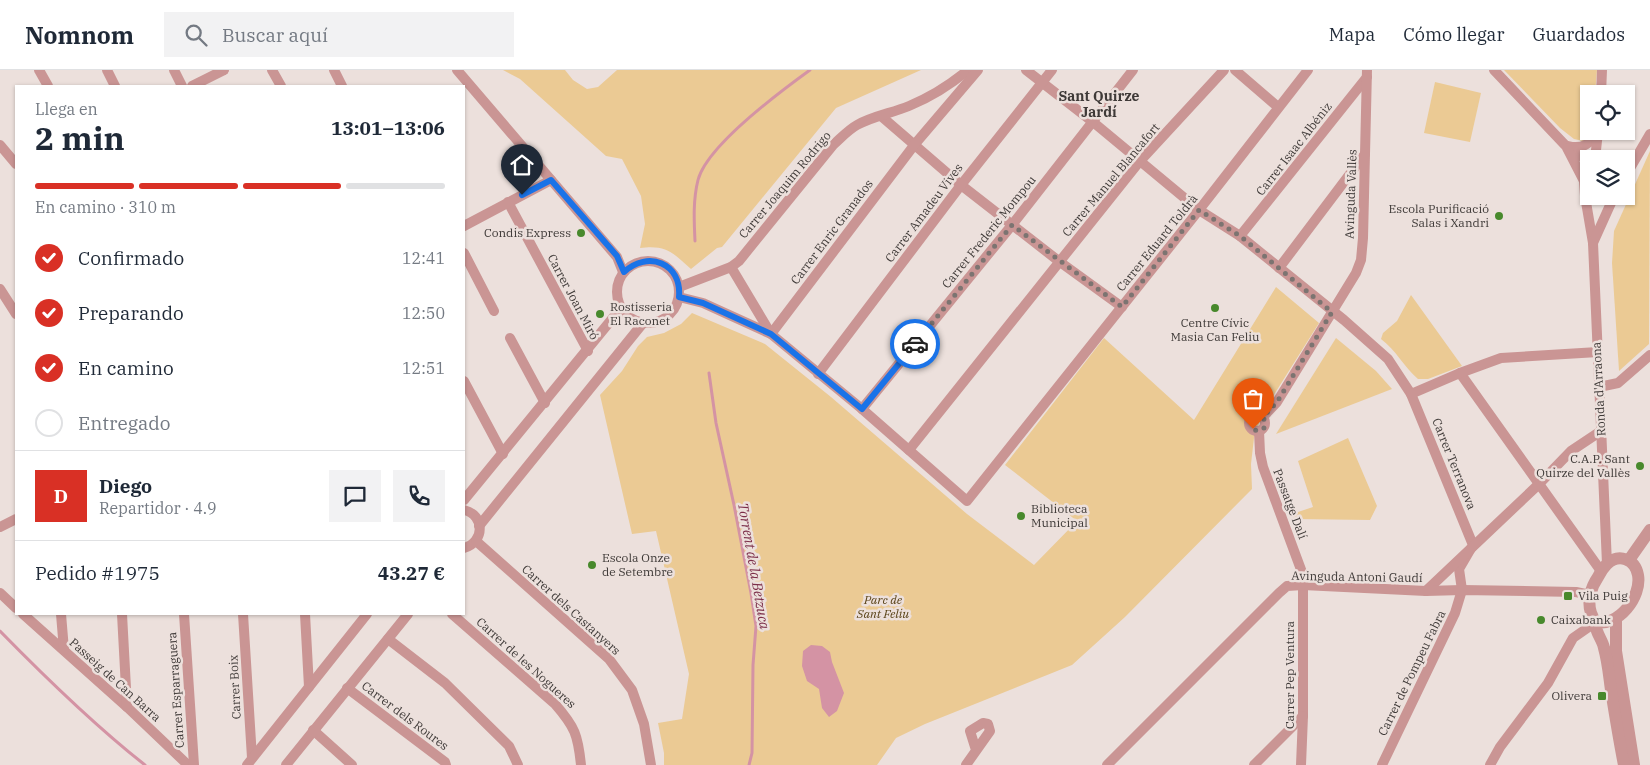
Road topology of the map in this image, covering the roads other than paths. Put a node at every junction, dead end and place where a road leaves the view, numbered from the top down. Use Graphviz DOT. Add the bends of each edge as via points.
graph roads {
  1 [pos="39,70"];
  2 [pos="107,70"];
  3 [pos="174,70"];
  4 [pos="224,70"];
  5 [pos="272,70"];
  6 [pos="334,70"];
  7 [pos="456,70"];
  8 [pos="968,70"];
  9 [pos="978,70"];
  10 [pos="1026,70"];
  11 [pos="1052,70"];
  12 [pos="1133,70"];
  13 [pos="1224,70"];
  14 [pos="1235,70"];
  15 [pos="1308,70"];
  16 [pos="1494,70"];
  17 [pos="1602,70"];
  18 [pos="1367,73"];
  19 [pos="211,82"];
  20 [pos="1043,83"];
  21 [pos="47,85"];
  22 [pos="114,85"];
  23 [pos="182,85"];
  24 [pos="197,85"];
  25 [pos="280,85"];
  26 [pos="342,85"];
  27 [pos="1601,85"];
  28 [pos="1278,107"];
  29 [pos="882,116"];
  30 [pos="1093,122"];
  31 [pos="1650,134"];
  32 [pos="1592,140"];
  33 [pos="0,144"];
  34 [pos="916,144"];
  35 [pos="1565,145"];
  36 [pos="1365,154"];
  37 [pos="1580,156"];
  38 [pos="1635,160"];
  39 [pos="1140,161"];
  40 [pos="15,163"];
  41 [pos="1580,173"];
  42 [pos="551,180"];
  43 [pos="962,185"];
  44 [pos="508,202"];
  45 [pos="1588,205"];
  46 [pos="1590,205"];
  47 [pos="1607,205"];
  48 [pos="1609,205"];
  49 [pos="1199,210"];
  50 [pos="465,225"];
  51 [pos="1012,225"];
  52 [pos="1240,236"];
  53 [pos="1593,244"];
  54 [pos="465,254"];
  55 [pos="1060,262"];
  56 [pos="731,267"];
  57 [pos="1279,268"];
  58 [pos="624,272"];
  59 [pos="0,289"];
  60 [pos="679,292"];
  61 [pos="1122,307"];
  62 [pos="621,308"];
  63 [pos="494,311"];
  64 [pos="15,312"];
  65 [pos="1332,312"];
  66 [pos="643,323"];
  67 [pos="771,334"];
  68 [pos="510,338"];
  69 [pos="588,351"];
  70 [pos="1598,352"];
  71 [pos="1650,355"];
  72 [pos="1460,373"];
  73 [pos="818,374"];
  74 [pos="465,383"];
  75 [pos="1599,388"];
  76 [pos="1411,394"];
  77 [pos="545,403"];
  78 [pos="862,409"];
  79 [pos="1601,431"];
  80 [pos="909,450"];
  81 [pos="503,454"];
  82 [pos="1539,484"];
  83 [pos="465,499"];
  84 [pos="465,510"];
  85 [pos="15,520"];
  86 [pos="479,526"];
  87 [pos="0,527"];
  88 [pos="1650,530"];
  89 [pos="476,541"];
  90 [pos="1473,545"];
  91 [pos="465,548"];
  92 [pos="1629,560"];
  93 [pos="1604,567"];
  94 [pos="1304,585"];
  95 [pos="1462,590"];
  96 [pos="1426,591"];
  97 [pos="0,593"];
  98 [pos="1590,595"];
  99 [pos="15,607"];
  100 [pos="24,615"];
  101 [pos="61,615"];
  102 [pos="122,615"];
  103 [pos="184,615"];
  104 [pos="243,615"];
  105 [pos="304,615"];
  106 [pos="366,615"];
  107 [pos="407,615"];
  108 [pos="453,615"];
  109 [pos="1616,619"];
  110 [pos="1596,622"];
  111 [pos="388,639"];
  112 [pos="64,650"];
  113 [pos="309,687"];
  114 [pos="347,688"];
  115 [pos="127,707"];
  116 [pos="1303,716"];
  117 [pos="313,730"];
  118 [pos="976,750"];
  119 [pos="249,761"];
  120 [pos="188,765"];
  121 [pos="194,765"];
  122 [pos="286,765"];
  123 [pos="352,765"];
  124 [pos="446,765"];
  125 [pos="518,765"];
  126 [pos="580,765"];
  127 [pos="652,765"];
  128 [pos="966,765"];
  129 [pos="1107,765"];
  130 [pos="1254,765"];
  131 [pos="1301,765"];
  132 [pos="1382,765"];
  133 [pos="1490,765"];
  134 [pos="1624,765"];
  135 [pos="1634,765"];
  1 -- 21 [label="street"];
  2 -- 22 [label="street"];
  3 -- 23 [label="street"];
  4 -- 19 [label="street"];
  5 -- 25 [label="street"];
  6 -- 26 [label="street"];
  7 -- 42 [label="street"];
  8 -- 29 [label="street, Carrer Joaquim Rodrigo" via="927,98"];
  9 -- 34 [label="street, Carrer Enric Granados"];
  10 -- 20 [label="street, Carrer Terranova"];
  11 -- 20 [label="street, Carrer Amadeu Vives"];
  12 -- 30 [label="street, Carrer Frederic Mompou"];
  13 -- 39 [label="street, Carrer Manuel Blancafort"];
  14 -- 28 [label="street"];
  15 -- 28 [label="street, Carrer Eduard Toldrà"];
  16 -- 35 [label="street"];
  17 -- 27 [label="street"];
  18 -- 36 [label="street, Avinguda Vallès"];
  18 -- 52 [label="street, Carrer Isaac Albéniz"];
  19 -- 24 [label="street"];
  20 -- 30 [label="street, Carrer Terranova"];
  20 -- 43 [label="street, Carrer Amadeu Vives"];
  28 -- 49 [label="street, Carrer Eduard Toldrà"];
  29 -- 34 [label="street"];
  29 -- 56 [label="street, Carrer Joaquim Rodrigo" via="858,125 833,145"];
  30 -- 39 [label="street, Carrer Terranova"];
  30 -- 51 [label="street, Carrer Frederic Mompou"];
  31 -- 38 [label="street"];
  32 -- 35 [label="street" via="1582,147"];
  33 -- 40 [label="street"];
  34 -- 43 [label="street"];
  34 -- 67 [label="street, Carrer Enric Granados"];
  35 -- 37 [label="street"];
  35 -- 41 [label="street, Ronda d'Arraona"];
  36 -- 57 [label="street"];
  36 -- 65 [label="street, Avinguda Vallès" via="1361,260"];
  39 -- 49 [label="street, Carrer Terranova"];
  39 -- 55 [label="street, Carrer Manuel Blancafort"];
  42 -- 44 [label="street"];
  42 -- 58 [label="street" via="617,256"];
  43 -- 51 [label="street"];
  43 -- 73 [label="street, Carrer Amadeu Vives"];
  44 -- 50 [label="street"];
  44 -- 69 [label="street, Carrer Joan Miró"];
  45 -- 53 [label="street, Ronda d'Arraona"];
  46 -- 47 [label="street" via="1595,210 1603,210"];
  48 -- 53 [label="street, Ronda d'Arraona"];
  49 -- 52 [label="street, Carrer Terranova"];
  49 -- 61 [label="street, Carrer Eduard Toldrà"];
  51 -- 55 [label="street"];
  51 -- 78 [label="street, Carrer Frederic Mompou"];
  52 -- 57 [label="street, Carrer Terranova"];
  53 -- 70 [label="street, Ronda d'Arraona"];
  54 -- 63 [label="street"];
  55 -- 61 [label="street"];
  55 -- 80 [label="street, Carrer Manuel Blancafort"];
  56 -- 60 [label="street"];
  56 -- 67 [label="street"];
  57 -- 65 [label="street, Carrer Terranova"];
  58 -- 60 [label="street" via="641,261 661,263 676,277"];
  58 -- 62 [label="street" via="618,284"];
  59 -- 64 [label="street"];
  60 -- 66 [label="street" via="674,310 668,317 652,324"];
  60 -- 67 [label="street"];
  61 -- 80 [label="street, Carrer Eduard Toldrà" via="967,500"];
  62 -- 66 [label="street" via="634,320"];
  62 -- 69 [label="street"];
  65 -- 76 [label="street, Carrer Terranova" via="1388,359"];
  65 -- 94 [label="street, Passatge Dalí" via="1277,402 1263,417 1255,415 1250,420 1251,428 1259,431 1263,467 1300,565"];
  66 -- 86 [label="street"];
  67 -- 73 [label="street"];
  68 -- 77 [label="street"];
  69 -- 77 [label="street"];
  70 -- 72 [label="street" via="1501,358"];
  70 -- 75 [label="street, Ronda d'Arraona"];
  71 -- 75 [label="street" via="1618,383"];
  72 -- 76 [label="street"];
  72 -- 82 [label="street"];
  73 -- 78 [label="street"];
  74 -- 81 [label="street"];
  75 -- 79 [label="street, Ronda d'Arraona"];
  76 -- 90 [label="street, Carrer Terranova"];
  77 -- 81 [label="street"];
  78 -- 80 [label="street"];
  79 -- 82 [label="street" via="1571,451"];
  79 -- 93 [label="street, Ronda d'Arraona"];
  81 -- 83 [label="street"];
  82 -- 90 [label="street"];
  82 -- 93 [label="street"];
  84 -- 86 [label="street" via="478,520"];
  85 -- 87 [label="street"];
  86 -- 89 [label="street"];
  88 -- 92 [label="street"];
  89 -- 91 [label="street"];
  89 -- 127 [label="street, Carrer dels Castanyers" via="608,659 632,690 644,724"];
  90 -- 95 [label="street, Carrer de Pompeu Fabra" via="1459,569"];
  90 -- 96 [label="street"];
  92 -- 93 [label="street" via="1615,559"];
  92 -- 109 [label="street" via="1638,575 1638,583 1630,604"];
  93 -- 98 [label="street"];
  94 -- 96 [label="street, Avinguda Antoni Gaudí"];
  94 -- 116 [label="street, Carrer Pep Ventura"];
  94 -- 129 [label="street, Avinguda Antoni Gaudí" via="1287,586 1279,593"];
  95 -- 96 [label="street, Avinguda Antoni Gaudí"];
  95 -- 98 [label="street, Avinguda Antoni Gaudí"];
  95 -- 132 [label="street, Carrer de Pompeu Fabra" via="1455,613"];
  97 -- 99 [label="street"];
  98 -- 110 [label="street" via="1589,606"];
  100 -- 112 [label="street, Passeig de Can Barra"];
  101 -- 112 [label="street"];
  102 -- 115 [label="street"];
  103 -- 121 [label="street, Carrer Esparraguera"];
  104 -- 119 [label="street, Carrer Boix"];
  105 -- 113 [label="street"];
  106 -- 113 [label="street"];
  107 -- 111 [label="street"];
  108 -- 126 [label="street, Carrer de les Nogueres" via="556,704 569,720 578,740"];
  109 -- 110 [label="street"];
  109 -- 135 [label="street" via="1616,651"];
  110 -- 133 [label="street" via="1573,638 1548,683"];
  110 -- 134 [label="street" via="1605,652"];
  111 -- 114 [label="street"];
  111 -- 125 [label="street" via="445,684 510,746"];
  112 -- 115 [label="street, Passeig de Can Barra"];
  113 -- 119 [label="street"];
  114 -- 117 [label="street"];
  114 -- 124 [label="street, Carrer dels Roures"];
  115 -- 120 [label="street, Passeig de Can Barra"];
  116 -- 130 [label="street"];
  116 -- 131 [label="street, Carrer Pep Ventura"];
  117 -- 122 [label="street"];
  117 -- 123 [label="street"];
  118 -- 128 [label="street"];
}
